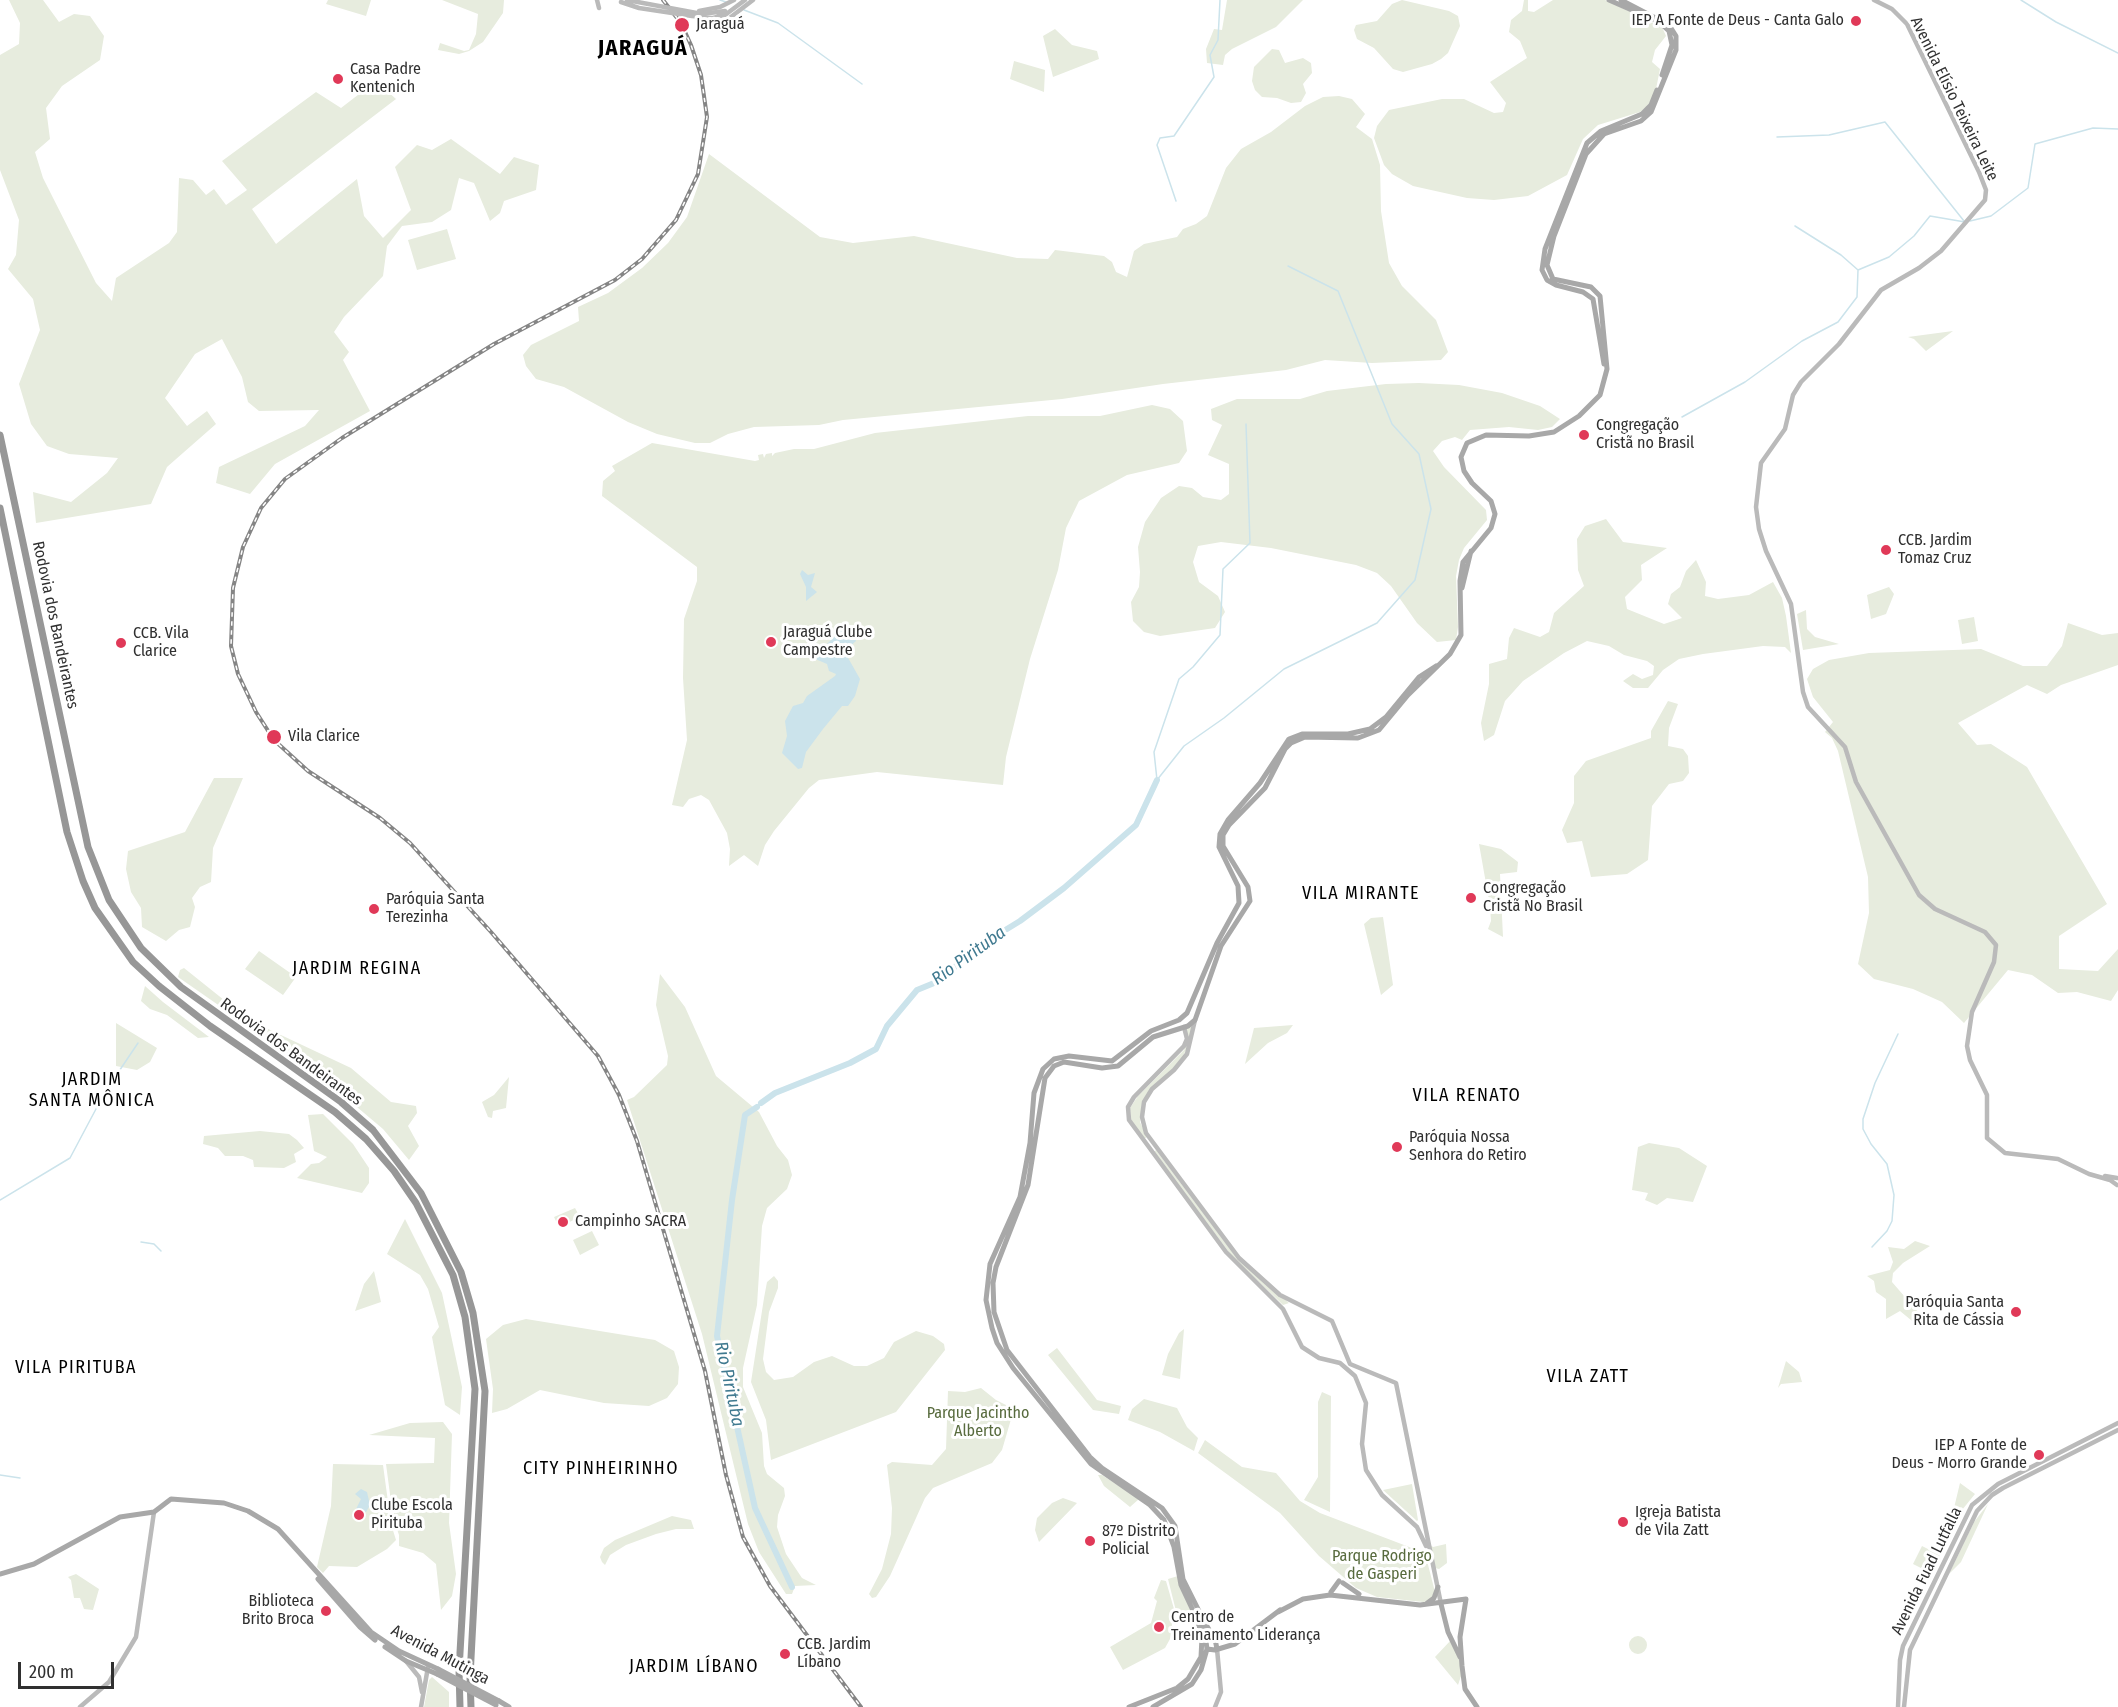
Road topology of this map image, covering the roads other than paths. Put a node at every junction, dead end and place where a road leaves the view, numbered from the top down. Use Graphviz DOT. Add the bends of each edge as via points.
graph roads {
  1 [pos="597,0"];
  2 [pos="627,0"];
  3 [pos="734,0"];
  4 [pos="745,0"];
  5 [pos="753,0"];
  6 [pos="1609,0"];
  7 [pos="1621,0"];
  8 [pos="1874,0"];
  9 [pos="618,1"];
  10 [pos="599,8"];
  11 [pos="725,13"];
  12 [pos="1594,288"];
  13 [pos="1575,289"];
  14 [pos="1605,380"];
  15 [pos="0,435"];
  16 [pos="0,508"];
  17 [pos="1442,663"];
  18 [pos="1414,682"];
  19 [pos="1413,690"];
  20 [pos="1405,691"];
  21 [pos="1239,890"];
  22 [pos="1249,890"];
  23 [pos="1239,903"];
  24 [pos="1249,906"];
  25 [pos="1187,1013"];
  26 [pos="1196,1017"];
  27 [pos="1184,1027"];
  28 [pos="1188,1042"];
  29 [pos="2101,1176"];
  30 [pos="2117,1177"];
  31 [pos="2117,1186"];
  32 [pos="1342,1346"];
  33 [pos="1329,1359"];
  34 [pos="1366,1372"];
  35 [pos="1359,1381"];
  36 [pos="2118,1423"];
  37 [pos="2118,1430"];
  38 [pos="2101,1435"];
  39 [pos="154,1512"];
  40 [pos="1424,1522"];
  41 [pos="1415,1525"];
  42 [pos="1177,1547"];
  43 [pos="1428,1549"];
  44 [pos="1433,1569"];
  45 [pos="313,1570"];
  46 [pos="1441,1572"];
  47 [pos="0,1574"];
  48 [pos="1438,1587"];
  49 [pos="1331,1592"];
  50 [pos="1359,1594"];
  51 [pos="1378,1600"];
  52 [pos="1425,1605"];
  53 [pos="1444,1606"];
  54 [pos="1278,1612"];
  55 [pos="1203,1619"];
  56 [pos="1461,1630"];
  57 [pos="1448,1632"];
  58 [pos="1217,1646"];
  59 [pos="1205,1647"];
  60 [pos="419,1660"];
  61 [pos="406,1661"];
  62 [pos="1462,1661"];
  63 [pos="428,1668"];
  64 [pos="422,1698"];
  65 [pos="498,1705"];
  66 [pos="80,1707"];
  67 [pos="421,1707"];
  68 [pos="460,1707"];
  69 [pos="471,1707"];
  70 [pos="509,1707"];
  71 [pos="1129,1707"];
  72 [pos="1153,1707"];
  73 [pos="1215,1707"];
  74 [pos="1477,1707"];
  75 [pos="1898,1707"];
  76 [pos="1904,1707"];
  1 -- 10 [label="main road"];
  2 -- 11 [label="main road, bridge" via="702,14"];
  3 -- 5 [label="main road" via="699,11 699,18 707,22 727,20"];
  4 -- 11 [label="main road"];
  6 -- 13 [label="main road" via="1662,25 1671,34 1672,45 1647,110 1594,136 1575,168 1542,263 1551,283"];
  7 -- 12 [label="main road" via="1669,25 1677,46 1651,112 1641,121 1604,134 1591,145 1554,236 1547,265 1551,276 1561,282"];
  8 -- 29 [label="main road, Avenida Elísio Teixeira Leite" via="1892,9 1907,24 1979,172 1986,195 1978,211 1941,251 1881,290 1839,344 1801,382 1793,395 1785,429 1761,463 1757,516 1766,551 1791,604 1808,707 1845,747 1856,782 1919,895 1935,909 1985,932 1996,945 1994,962 1972,1012 1967,1046 1987,1095 1987,1138 2005,1153 2058,1159"];
  9 -- 11 [label="main road, bridge" via="692,16 713,18"];
  12 -- 13 [label="main road"];
  12 -- 14 [label="main road" via="1602,304"];
  13 -- 14 [label="main road" via="1588,294 1595,304"];
  14 -- 17 [label="main road" via="1593,404 1554,432 1485,435 1467,443 1462,451 1461,465 1472,483 1491,501 1495,514 1491,528 1471,549 1462,568 1461,635"];
  15 -- 69 [label="highway, Rodovia dos Bandeirantes" via="88,847 109,900 147,954 180,987 341,1102 373,1130 421,1193 461,1272 478,1336 485,1391"];
  16 -- 68 [label="highway, Rodovia dos Bandeirantes" via="67,832 83,881 111,934 134,962 185,1007 335,1112 366,1139 416,1203 453,1275 465,1317 475,1389"];
  17 -- 18 [label="main road"];
  17 -- 19 [label="main road"];
  18 -- 19 [label="main road"];
  18 -- 20 [label="main road"];
  19 -- 20 [label="main road"];
  19 -- 22 [label="main road" via="1388,722 1373,733 1352,738 1305,737 1285,749 1265,788 1233,819 1223,836 1226,853"];
  20 -- 21 [label="main road" via="1386,717 1364,732 1302,734 1283,745 1260,783 1227,820 1220,834 1221,854"];
  21 -- 22 [label="main road"];
  21 -- 23 [label="main road"];
  22 -- 24 [label="main road"];
  23 -- 24 [label="main road"];
  23 -- 25 [label="main road"];
  24 -- 26 [label="main road" via="1221,946"];
  25 -- 26 [label="main road"];
  25 -- 27 [label="main road"];
  25 -- 42 [label="main road" via="1150,1031 1112,1061 1064,1056 1043,1069 1034,1093 1020,1197 990,1264 986,1300 997,1343 1013,1368 1091,1464 1160,1515"];
  26 -- 27 [label="main road"];
  26 -- 28 [label="main road"];
  27 -- 28 [label="main road"];
  27 -- 42 [label="main road" via="1153,1037 1118,1066 1102,1068 1070,1062 1059,1063 1048,1072 1040,1098 1028,1183 996,1267 992,1301 996,1325 1007,1350 1041,1396 1096,1463 1162,1508 1172,1520"];
  28 -- 32 [label="main road" via="1182,1062 1152,1089 1144,1102 1142,1118 1146,1133 1239,1258 1286,1298 1332,1320"];
  28 -- 33 [label="main road" via="1134,1097 1128,1107 1129,1120 1226,1252 1283,1309 1302,1347 1319,1358"];
  29 -- 30 [label="main road, Avenida Elísio Teixeira Leite"];
  29 -- 31 [label="main road, Avenida Elísio Teixeira Leite"];
  30 -- 31 [label="main road"];
  32 -- 33 [label="main road" via="1339,1356"];
  32 -- 34 [label="main road" via="1350,1364"];
  33 -- 35 [label="main road" via="1345,1366"];
  34 -- 35 [label="main road"];
  34 -- 40 [label="main road" via="1390,1379 1399,1388"];
  35 -- 41 [label="main road" via="1366,1402 1362,1444 1366,1470 1382,1495"];
  36 -- 38 [label="main road, Avenida Fuad Lutfalla"];
  37 -- 38 [label="main road, Avenida Fuad Lutfalla"];
  38 -- 75 [label="main road, Avenida Fuad Lutfalla" via="1998,1484 1972,1505 1903,1646"];
  38 -- 76 [label="main road, Avenida Fuad Lutfalla" via="2003,1488 1977,1510 1910,1650"];
  39 -- 45 [label="main road, Avenida Mutinga" via="176,1498 224,1503 248,1511 278,1529"];
  39 -- 47 [label="main road, Avenida Mutinga" via="120,1517 34,1564"];
  39 -- 66 [label="main road" via="136,1637 109,1682"];
  40 -- 41 [label="main road"];
  40 -- 43 [label="main road"];
  41 -- 43 [label="main road"];
  42 -- 55 [label="main road" via="1183,1579"];
  42 -- 59 [label="main road" via="1181,1585"];
  43 -- 44 [label="main road"];
  44 -- 46 [label="main road"];
  44 -- 48 [label="main road"];
  45 -- 60 [label="main road, Avenida Mutinga" via="371,1632"];
  45 -- 61 [label="main road, Avenida Mutinga" via="360,1627"];
  48 -- 52 [label="main road" via="1434,1598"];
  48 -- 53 [label="main road"];
  49 -- 50 [label="main road"];
  49 -- 50 [label="main road" via="1341,1582"];
  49 -- 54 [label="main road" via="1302,1596"];
  50 -- 51 [label="main road"];
  51 -- 52 [label="main road"];
  51 -- 54 [label="main road" via="1321,1596 1303,1599"];
  52 -- 53 [label="main road"];
  53 -- 56 [label="main road" via="1466,1599"];
  53 -- 57 [label="main road"];
  54 -- 58 [label="main road" via="1228,1646"];
  55 -- 58 [label="main road"];
  55 -- 59 [label="main road"];
  56 -- 57 [label="main road" via="1455,1635"];
  56 -- 62 [label="main road"];
  57 -- 62 [label="main road"];
  58 -- 59 [label="main road"];
  58 -- 73 [label="main road" via="1221,1692"];
  59 -- 71 [label="main road" via="1198,1666 1183,1684"];
  59 -- 72 [label="main road" via="1201,1670 1192,1684"];
  60 -- 61 [label="main road"];
  60 -- 63 [label="main road, Avenida Mutinga"];
  61 -- 63 [label="main road, Avenida Mutinga"];
  61 -- 64 [label="main road" via="419,1677"];
  62 -- 74 [label="main road" via="1465,1689"];
  63 -- 64 [label="main road"];
  63 -- 65 [label="main road, Avenida Mutinga, bridge"];
  64 -- 67 [label="main road"];
  65 -- 70 [label="main road, Avenida Mutinga"];
}
